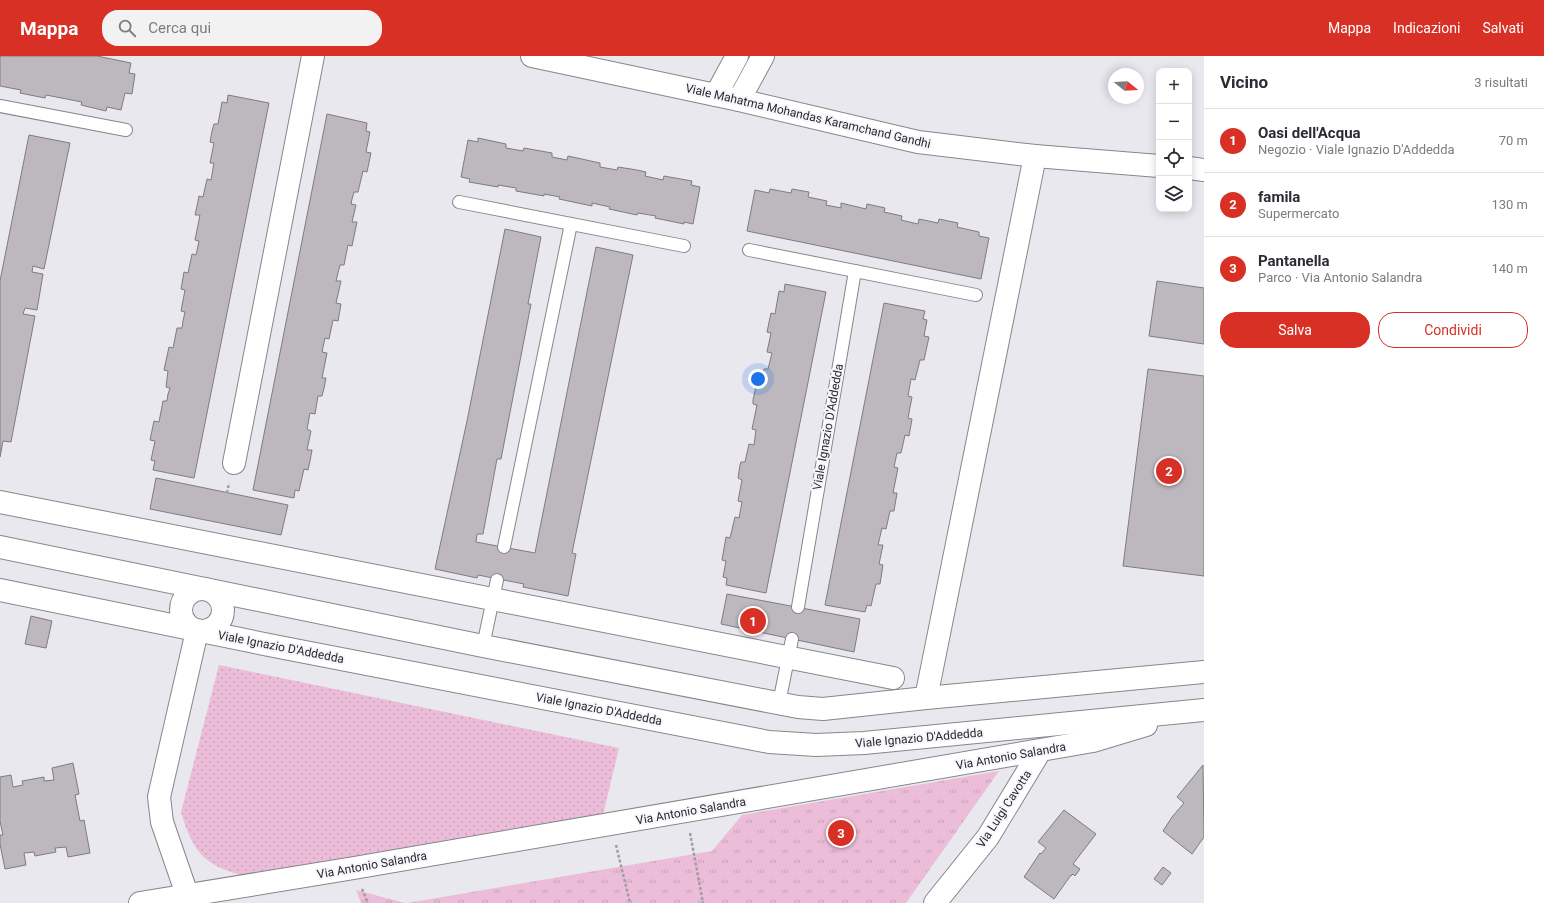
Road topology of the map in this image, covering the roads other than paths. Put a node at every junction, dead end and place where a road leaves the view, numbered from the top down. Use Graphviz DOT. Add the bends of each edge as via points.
graph roads {
  1 [pos="313,56"];
  2 [pos="532,56"];
  3 [pos="737,56"];
  4 [pos="763,56"];
  5 [pos="716,95"];
  6 [pos="739,100"];
  7 [pos="0,106"];
  8 [pos="126,130"];
  9 [pos="1035,156"];
  10 [pos="1156,166"];
  11 [pos="1192,168"];
  12 [pos="1204,170"];
  13 [pos="460,202"];
  14 [pos="571,224"];
  15 [pos="684,246"];
  16 [pos="749,250"];
  17 [pos="855,271"];
  18 [pos="976,295"];
  19 [pos="234,463"];
  20 [pos="0,502"];
  21 [pos="0,547"];
  22 [pos="504,547"];
  23 [pos="205,589"];
  24 [pos="0,590"];
  25 [pos="495,590"];
  26 [pos="798,607"];
  27 [pos="197,631"];
  28 [pos="483,646"];
  29 [pos="790,649"];
  30 [pos="1204,672"];
  31 [pos="893,678"];
  32 [pos="926,698"];
  33 [pos="779,703"];
  34 [pos="1198,710"];
  35 [pos="1040,751"];
  36 [pos="188,900"];
  37 [pos="938,902"];
  38 [pos="140,903"];
  1 -- 19 [label="street"];
  2 -- 5 [label="street, Viale Mahatma Mohandas Karamchand Gandhi"];
  3 -- 5 [label="street"];
  4 -- 6 [label="street"];
  5 -- 6 [label="street, Viale Mahatma Mohandas Karamchand Gandhi"];
  6 -- 9 [label="street, Viale Mahatma Mohandas Karamchand Gandhi" via="918,142"];
  7 -- 8 [label="lane"];
  9 -- 10 [label="street, Viale Mahatma Mohandas Karamchand Gandhi"];
  9 -- 32 [label="street"];
  11 -- 12 [label="street"];
  13 -- 14 [label="lane"];
  14 -- 15 [label="lane"];
  14 -- 22 [label="lane"];
  16 -- 17 [label="lane"];
  17 -- 18 [label="lane"];
  17 -- 26 [label="lane, Viale Ignazio D'Addedda"];
  20 -- 25 [label="street"];
  21 -- 23 [label="street"];
  23 -- 27 [label="street" via="190,592 182,605 185,623"];
  23 -- 27 [label="street" via="218,596 224,612 215,627"];
  23 -- 28 [label="street"];
  24 -- 27 [label="street, Viale Ignazio D'Addedda"];
  25 -- 28 [label="lane"];
  25 -- 29 [label="street"];
  27 -- 34 [label="street, Viale Ignazio D'Addedda" via="769,742 816,745 864,743"];
  27 -- 36 [label="street" via="159,797 162,822"];
  28 -- 33 [label="street"];
  29 -- 31 [label="street"];
  29 -- 33 [label="lane"];
  30 -- 32 [label="street"];
  32 -- 33 [label="street" via="823,709"];
  34 -- 35 [label="street, Via Antonio Salandra" via="1093,742"];
  35 -- 36 [label="street, Via Antonio Salandra" via="610,824"];
  35 -- 37 [label="street, Via Luigi Cavotta" via="988,838"];
  36 -- 38 [label="street, Via Antonio Salandra"];
}
